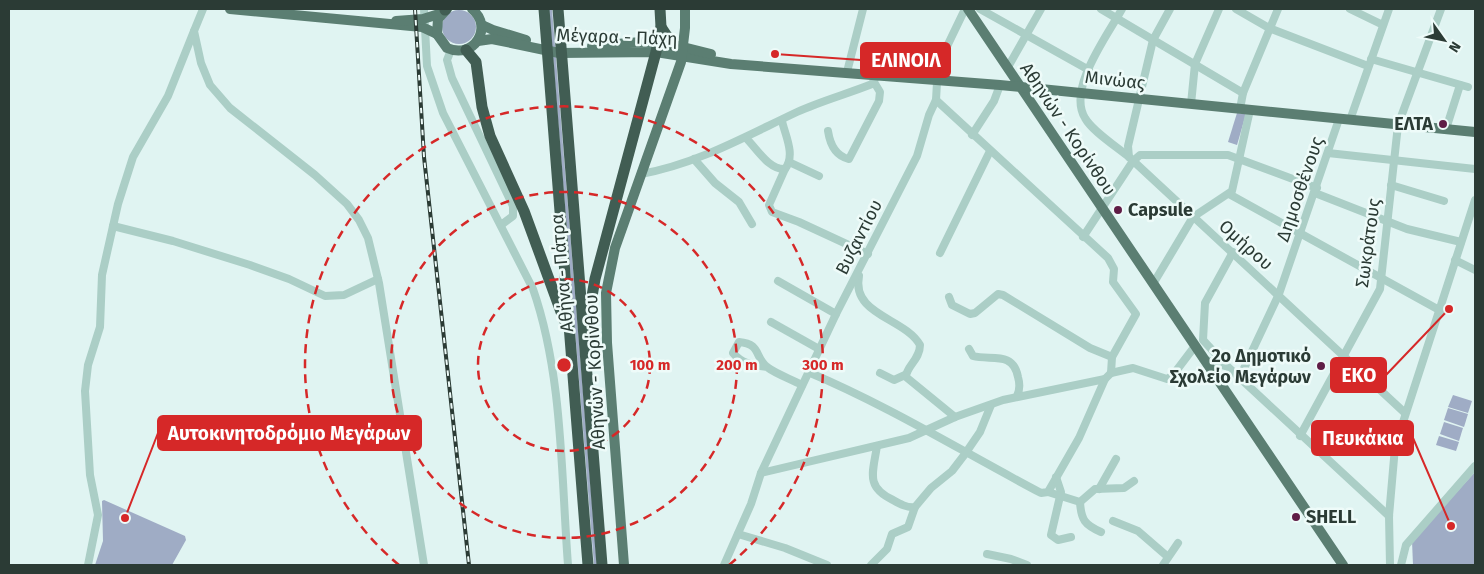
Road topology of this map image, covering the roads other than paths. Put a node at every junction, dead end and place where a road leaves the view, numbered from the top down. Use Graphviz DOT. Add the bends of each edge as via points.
graph roads {
  1 [pos="203,9"];
  2 [pos="230,9"];
  3 [pos="424,9"];
  4 [pos="472,9"];
  5 [pos="544,9"];
  6 [pos="558,9"];
  7 [pos="660,9"];
  8 [pos="684,9"];
  9 [pos="863,9"];
  10 [pos="967,9"];
  11 [pos="980,9"];
  12 [pos="1042,9"];
  13 [pos="1101,9"];
  14 [pos="1122,9"];
  15 [pos="1170,9"];
  16 [pos="1219,9"];
  17 [pos="1236,9"];
  18 [pos="1278,9"];
  19 [pos="1389,9"];
  20 [pos="1441,9"];
  21 [pos="445,10"];
  22 [pos="1354,10"];
  23 [pos="1117,18"];
  24 [pos="398,23"];
  25 [pos="482,24"];
  26 [pos="1383,25"];
  27 [pos="661,27"];
  28 [pos="1270,28"];
  29 [pos="194,30"];
  30 [pos="432,32"];
  31 [pos="1028,34"];
  32 [pos="1152,40"];
  33 [pos="478,41"];
  34 [pos="537,46"];
  35 [pos="657,47"];
  36 [pos="671,49"];
  37 [pos="451,50"];
  38 [pos="466,50"];
  39 [pos="1370,62"];
  40 [pos="750,64"];
  41 [pos="1196,64"];
  42 [pos="1008,67"];
  43 [pos="1088,70"];
  44 [pos="847,72"];
  45 [pos="1417,73"];
  46 [pos="876,78"];
  47 [pos="939,80"];
  48 [pos="1000,85"];
  49 [pos="1460,85"];
  50 [pos="1020,87"];
  51 [pos="1468,87"];
  52 [pos="1080,93"];
  53 [pos="1244,93"];
  54 [pos="1138,99"];
  55 [pos="936,100"];
  56 [pos="1191,104"];
  57 [pos="1245,110"];
  58 [pos="1344,119"];
  59 [pos="782,121"];
  60 [pos="1398,125"];
  61 [pos="1446,129"];
  62 [pos="828,131"];
  63 [pos="1475,132"];
  64 [pos="972,135"];
  65 [pos="746,138"];
  66 [pos="990,151"];
  67 [pos="1328,153"];
  68 [pos="1238,157"];
  69 [pos="694,159"];
  70 [pos="1131,159"];
  71 [pos="1393,161"];
  72 [pos="787,165"];
  73 [pos="1475,169"];
  74 [pos="641,174"];
  75 [pos="819,176"];
  76 [pos="1391,185"];
  77 [pos="1316,190"];
  78 [pos="1229,194"];
  79 [pos="1475,200"];
  80 [pos="1444,201"];
  81 [pos="1102,208"];
  82 [pos="1193,217"];
  83 [pos="1387,222"];
  84 [pos="752,224"];
  85 [pos="501,225"];
  86 [pos="113,226"];
  87 [pos="1301,233"];
  88 [pos="1083,237"];
  89 [pos="1461,242"];
  90 [pos="1233,252"];
  91 [pos="940,253"];
  92 [pos="868,254"];
  93 [pos="1455,260"];
  94 [pos="863,262"];
  95 [pos="1475,270"];
  96 [pos="378,279"];
  97 [pos="1382,279"];
  98 [pos="778,281"];
  99 [pos="1153,284"];
  100 [pos="1279,294"];
  101 [pos="949,297"];
  102 [pos="1441,311"];
  103 [pos="836,314"];
  104 [pos="771,322"];
  105 [pos="570,336"];
  106 [pos="584,340"];
  107 [pos="1195,346"];
  108 [pos="820,349"];
  109 [pos="969,349"];
  110 [pos="1344,355"];
  111 [pos="1112,358"];
  112 [pos="1203,359"];
  113 [pos="767,367"];
  114 [pos="1228,367"];
  115 [pos="808,372"];
  116 [pos="880,372"];
  117 [pos="1111,373"];
  118 [pos="906,375"];
  119 [pos="1105,379"];
  120 [pos="1239,379"];
  121 [pos="802,385"];
  122 [pos="1017,396"];
  123 [pos="991,405"];
  124 [pos="1405,413"];
  125 [pos="955,417"];
  126 [pos="924,431"];
  127 [pos="1300,436"];
  128 [pos="877,446"];
  129 [pos="965,454"];
  130 [pos="1116,459"];
  131 [pos="1475,466"];
  132 [pos="760,473"];
  133 [pos="1056,477"];
  134 [pos="1134,481"];
  135 [pos="1099,489"];
  136 [pos="1048,492"];
  137 [pos="1061,496"];
  138 [pos="1080,502"];
  139 [pos="915,507"];
  140 [pos="1388,516"];
  141 [pos="1113,520"];
  142 [pos="1101,532"];
  143 [pos="738,534"];
  144 [pos="1071,538"];
  145 [pos="1178,543"];
  146 [pos="987,554"];
  147 [pos="1168,557"];
  148 [pos="88,565"];
  149 [pos="424,565"];
  150 [pos="568,565"];
  151 [pos="588,565"];
  152 [pos="602,565"];
  153 [pos="624,565"];
  154 [pos="724,565"];
  155 [pos="827,565"];
  156 [pos="871,565"];
  157 [pos="1027,565"];
  158 [pos="1163,565"];
  159 [pos="1343,565"];
  160 [pos="1390,565"];
  161 [pos="1401,565"];
  1 -- 29 [label="street"];
  2 -- 24 [label="main road"];
  3 -- 85 [label="street" via="425,51 442,113"];
  4 -- 25 [label="main road"];
  5 -- 105 [label="highway, Αθήνα - Πάτρα"];
  6 -- 106 [label="highway, Αθήνα - Πάτρα"];
  7 -- 27 [label="highway"];
  8 -- 74 [label="main road, Αθηνών - Κορίνθου" via="681,62"];
  9 -- 44 [label="street"];
  10 -- 42 [label="main road, Αθηνών - Κορίνθου"];
  10 -- 47 [label="street, Βυζαντίου" via="938,65"];
  11 -- 31 [label="street"];
  12 -- 31 [label="street"];
  13 -- 23 [label="street"];
  14 -- 23 [label="street"];
  15 -- 32 [label="street"];
  16 -- 41 [label="street"];
  17 -- 28 [label="street"];
  18 -- 28 [label="street"];
  19 -- 26 [label="street, Δημοσθένους"];
  20 -- 45 [label="street, Σωκράτους"];
  21 -- 24 [label="main road" via="432,17"];
  21 -- 30 [label="main road"];
  22 -- 26 [label="street"];
  23 -- 32 [label="street"];
  23 -- 43 [label="street"];
  24 -- 30 [label="main road"];
  25 -- 33 [label="main road"];
  25 -- 34 [label="main road, Μέγαρα - Πάχη"];
  26 -- 39 [label="street, Δημοσθένους"];
  27 -- 35 [label="highway"];
  27 -- 36 [label="highway"];
  28 -- 39 [label="street"];
  28 -- 53 [label="street"];
  29 -- 86 [label="street" via="168,96 133,157"];
  29 -- 96 [label="street" via="203,71 214,92 346,204 368,238"];
  30 -- 37 [label="main road"];
  31 -- 42 [label="street"];
  31 -- 43 [label="street"];
  32 -- 41 [label="street"];
  32 -- 54 [label="street"];
  33 -- 34 [label="main road, Μέγαρα - Πάχη" via="492,39"];
  33 -- 38 [label="main road"];
  34 -- 35 [label="main road, Μέγαρα - Πάχη" via="578,50"];
  35 -- 36 [label="main road, Μέγαρα - Πάχη"];
  35 -- 106 [label="highway" via="595,279"];
  36 -- 40 [label="main road, Μέγαρα - Πάχη"];
  37 -- 38 [label="main road"];
  37 -- 85 [label="street" via="447,60 452,78 513,206 513,216"];
  38 -- 105 [label="highway" via="476,62 490,136 524,211"];
  39 -- 45 [label="street"];
  39 -- 58 [label="street, Δημοσθένους"];
  40 -- 44 [label="main road, Μινώας"];
  41 -- 53 [label="street"];
  41 -- 56 [label="street"];
  42 -- 48 [label="main road"];
  42 -- 50 [label="main road, Αθηνών - Κορίνθου"];
  43 -- 52 [label="street"];
  44 -- 46 [label="main road, Μινώας"];
  45 -- 49 [label="street"];
  45 -- 60 [label="street, Σωκράτους"];
  46 -- 47 [label="main road, Μινώας"];
  46 -- 59 [label="street" via="834,100 799,111"];
  46 -- 62 [label="street" via="880,101 849,159 834,150"];
  47 -- 48 [label="main road, Μινώας"];
  47 -- 55 [label="street, Βυζαντίου"];
  48 -- 50 [label="main road, Μινώας"];
  48 -- 64 [label="street" via="994,101"];
  49 -- 51 [label="street"];
  49 -- 61 [label="street"];
  50 -- 52 [label="main road, Μινώας"];
  50 -- 81 [label="main road, Αθηνών - Κορίνθου"];
  52 -- 54 [label="main road, Μινώας"];
  52 -- 70 [label="street, Ομήρου" via="1086,121"];
  53 -- 57 [label="street"];
  54 -- 56 [label="main road, Μινώας"];
  54 -- 70 [label="street" via="1128,146"];
  55 -- 64 [label="street"];
  55 -- 92 [label="street, Βυζαντίου" via="917,156"];
  56 -- 57 [label="main road, Μινώας"];
  57 -- 58 [label="main road, Μινώας"];
  57 -- 68 [label="street"];
  58 -- 60 [label="main road, Μινώας"];
  58 -- 67 [label="street, Δημοσθένους"];
  59 -- 65 [label="street"];
  59 -- 72 [label="street" via="790,150"];
  60 -- 61 [label="main road, Μινώας"];
  60 -- 71 [label="street, Σωκράτους"];
  61 -- 63 [label="main road, Μινώας"];
  64 -- 66 [label="street"];
  65 -- 69 [label="street"];
  65 -- 72 [label="street" via="770,164 779,169"];
  66 -- 88 [label="street"];
  66 -- 91 [label="street"];
  67 -- 71 [label="street"];
  67 -- 77 [label="street, Δημοσθένους"];
  68 -- 70 [label="street" via="1140,155"];
  68 -- 77 [label="street"];
  68 -- 78 [label="street"];
  69 -- 74 [label="street"];
  69 -- 84 [label="street" via="715,183 739,202"];
  70 -- 81 [label="street"];
  70 -- 82 [label="street, Ομήρου"];
  71 -- 73 [label="street"];
  71 -- 76 [label="street, Σωκράτους"];
  72 -- 75 [label="street"];
  72 -- 92 [label="street" via="769,205 772,212"];
  74 -- 153 [label="main road, Αθηνών - Κορίνθου" via="615,248 606,293"];
  76 -- 80 [label="street"];
  76 -- 83 [label="street, Σωκράτους"];
  77 -- 83 [label="street"];
  77 -- 87 [label="street, Δημοσθένους"];
  78 -- 82 [label="street"];
  78 -- 87 [label="street"];
  79 -- 89 [label="street"];
  81 -- 88 [label="street"];
  81 -- 99 [label="main road, Αθηνών - Κορίνθου"];
  82 -- 90 [label="street, Ομήρου"];
  82 -- 99 [label="street"];
  83 -- 89 [label="street"];
  83 -- 97 [label="street, Σωκράτους"];
  85 -- 150 [label="street" via="533,289 551,352"];
  86 -- 96 [label="street" via="250,265 289,278 325,296 344,295"];
  86 -- 148 [label="street" via="102,275 98,335 85,379 90,475 98,515"];
  87 -- 97 [label="street"];
  87 -- 100 [label="street, Δημοσθένους"];
  88 -- 111 [label="street" via="1108,258 1114,269 1113,282 1136,314"];
  89 -- 93 [label="street"];
  90 -- 100 [label="street, Ομήρου"];
  90 -- 114 [label="street" via="1205,303 1202,337"];
  92 -- 94 [label="street, Βυζαντίου"];
  93 -- 95 [label="street"];
  93 -- 102 [label="street"];
  94 -- 103 [label="street, Βυζαντίου"];
  94 -- 118 [label="street" via="858,283 863,301 920,345 920,354"];
  96 -- 149 [label="street"];
  97 -- 102 [label="street"];
  97 -- 110 [label="street, Σωκράτους"];
  98 -- 103 [label="street"];
  99 -- 107 [label="main road, Αθηνών - Κορίνθου"];
  100 -- 110 [label="street, Ομήρου"];
  100 -- 120 [label="street, Δημοσθένους"];
  101 -- 111 [label="street" via="952,305 970,314 998,294 1003,295"];
  102 -- 124 [label="street"];
  103 -- 108 [label="street, Βυζαντίου"];
  104 -- 108 [label="street"];
  105 -- 151 [label="highway, Αθήνα - Πάτρα"];
  106 -- 152 [label="highway, Αθήνα - Πάτρα"];
  107 -- 112 [label="main road, Αθηνών - Κορίνθου"];
  107 -- 117 [label="street" via="1167,379 1133,368"];
  108 -- 115 [label="street, Βυζαντίου"];
  109 -- 122 [label="street" via="973,356 993,356 1013,365 1020,385"];
  110 -- 124 [label="street, Ομήρου"];
  110 -- 127 [label="street, Σωκράτους"];
  111 -- 117 [label="street"];
  112 -- 114 [label="street"];
  112 -- 159 [label="main road, Αθηνών - Κορίνθου"];
  113 -- 121 [label="street"];
  114 -- 120 [label="street"];
  115 -- 121 [label="street, Βυζαντίου"];
  115 -- 126 [label="street" via="868,398"];
  116 -- 118 [label="street" via="894,380"];
  117 -- 119 [label="street"];
  118 -- 125 [label="street"];
  119 -- 122 [label="street"];
  119 -- 133 [label="street" via="1079,438"];
  120 -- 127 [label="street"];
  121 -- 132 [label="street, Βυζαντίου"];
  122 -- 123 [label="street"];
  123 -- 125 [label="street"];
  123 -- 129 [label="street" via="980,432"];
  124 -- 140 [label="street" via="1394,454"];
  125 -- 126 [label="street"];
  126 -- 128 [label="street"];
  126 -- 129 [label="street"];
  127 -- 140 [label="street"];
  128 -- 132 [label="street"];
  128 -- 139 [label="street" via="872,480 876,490 900,504"];
  129 -- 136 [label="street" via="1041,493"];
  129 -- 139 [label="street"];
  130 -- 135 [label="street"];
  131 -- 161 [label="street" via="1406,545"];
  132 -- 143 [label="street, Βυζαντίου"];
  133 -- 136 [label="street"];
  133 -- 137 [label="street"];
  134 -- 135 [label="street" via="1124,488"];
  135 -- 138 [label="street" via="1090,492"];
  136 -- 137 [label="street"];
  137 -- 138 [label="street"];
  137 -- 144 [label="street" via="1051,536 1058,540"];
  138 -- 142 [label="street" via="1084,523"];
  139 -- 156 [label="street" via="908,527 892,534 884,553"];
  140 -- 160 [label="street"];
  141 -- 147 [label="street" via="1138,531"];
  143 -- 154 [label="street, Βυζαντίου"];
  143 -- 155 [label="street"];
  145 -- 147 [label="street"];
  146 -- 157 [label="street"];
  147 -- 158 [label="street"];
}
